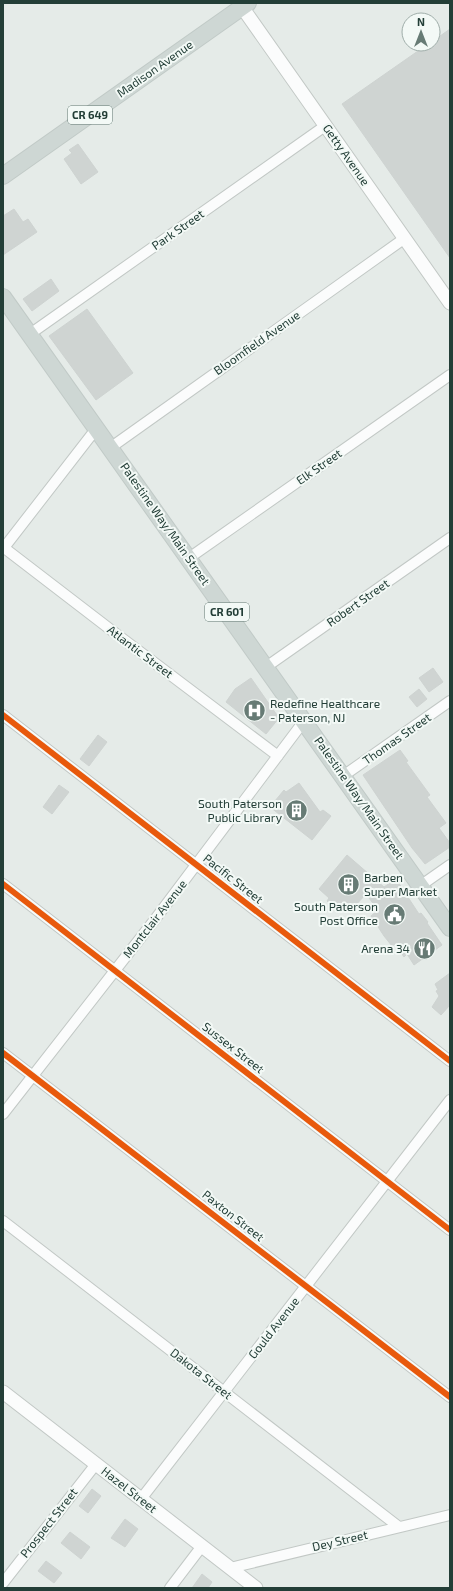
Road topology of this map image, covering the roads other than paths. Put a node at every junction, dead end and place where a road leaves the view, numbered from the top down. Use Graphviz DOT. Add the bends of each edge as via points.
graph roads {
  1 [pos="245,5"];
  2 [pos="325,126"];
  3 [pos="3,176"];
  4 [pos="405,238"];
  5 [pos="3,297"];
  6 [pos="450,303"];
  7 [pos="30,334"];
  8 [pos="450,376"];
  9 [pos="96,429"];
  10 [pos="110,448"];
  11 [pos="450,538"];
  12 [pos="3,548"];
  13 [pos="189,558"];
  14 [pos="266,667"];
  15 [pos="450,701"];
  16 [pos="3,715"];
  17 [pos="304,721"];
  18 [pos="278,756"];
  19 [pos="343,776"];
  20 [pos="196,865"];
  21 [pos="450,865"];
  22 [pos="3,884"];
  23 [pos="420,886"];
  24 [pos="450,928"];
  25 [pos="115,971"];
  26 [pos="3,1053"];
  27 [pos="450,1060"];
  28 [pos="32,1076"];
  29 [pos="450,1100"];
  30 [pos="3,1114"];
  31 [pos="388,1181"];
  32 [pos="3,1221"];
  33 [pos="450,1230"];
  34 [pos="306,1286"];
  35 [pos="3,1392"];
  36 [pos="224,1392"];
  37 [pos="450,1397"];
  38 [pos="96,1464"];
  39 [pos="141,1499"];
  40 [pos="450,1515"];
  41 [pos="399,1527"];
  42 [pos="202,1546"];
  43 [pos="230,1568"];
  44 [pos="3,1583"];
  45 [pos="170,1588"];
  46 [pos="256,1588"];
  1 -- 2 [label="street, Getty Avenue"];
  1 -- 3 [label="main road, Madison Avenue / CR 649"];
  2 -- 4 [label="street, Getty Avenue"];
  2 -- 7 [label="street, Park Street"];
  4 -- 6 [label="street, Getty Avenue"];
  4 -- 10 [label="street, Bloomfield Avenue"];
  5 -- 7 [label="main road, Palestine Way/Main Street / CR 601"];
  7 -- 9 [label="main road, Palestine Way/Main Street / CR 601"];
  8 -- 13 [label="street, Elk Street"];
  9 -- 10 [label="main road, Palestine Way/Main Street / CR 601"];
  9 -- 12 [label="street"];
  10 -- 13 [label="main road, Palestine Way/Main Street / CR 601"];
  11 -- 14 [label="street, Robert Street"];
  12 -- 18 [label="street, Atlantic Street"];
  13 -- 14 [label="main road, Palestine Way/Main Street / CR 601"];
  14 -- 17 [label="main road, Palestine Way/Main Street / CR 601"];
  15 -- 19 [label="street, Thomas Street"];
  16 -- 20 [label="street, Pacific Street"];
  17 -- 18 [label="street, Montclair Avenue"];
  17 -- 19 [label="main road, Palestine Way/Main Street / CR 601"];
  18 -- 20 [label="street, Montclair Avenue"];
  19 -- 23 [label="main road, Palestine Way/Main Street / CR 601"];
  20 -- 25 [label="street, Montclair Avenue"];
  20 -- 27 [label="street, Pacific Street"];
  21 -- 23 [label="street"];
  22 -- 25 [label="street, Sussex Street"];
  23 -- 24 [label="main road, Palestine Way/Main Street / CR 601"];
  25 -- 28 [label="street, Montclair Avenue"];
  25 -- 31 [label="street, Sussex Street"];
  26 -- 28 [label="street, Paxton Street"];
  28 -- 30 [label="street, Montclair Avenue"];
  28 -- 34 [label="street, Paxton Street"];
  29 -- 31 [label="street, Gould Avenue"];
  31 -- 33 [label="street, Sussex Street"];
  31 -- 34 [label="street, Gould Avenue"];
  32 -- 36 [label="street, Dakota Street"];
  34 -- 36 [label="street, Gould Avenue"];
  34 -- 37 [label="street, Paxton Street"];
  35 -- 38 [label="street, Hazel Street"];
  36 -- 39 [label="street, Gould Avenue"];
  36 -- 41 [label="street, Dakota Street"];
  38 -- 39 [label="street, Hazel Street"];
  38 -- 44 [label="street, Prospect Street"];
  39 -- 42 [label="street, Hazel Street"];
  40 -- 41 [label="street, Dey Street"];
  41 -- 43 [label="street, Dey Street"];
  42 -- 43 [label="street, Hazel Street"];
  42 -- 45 [label="street"];
  43 -- 46 [label="street, Hazel Street"];
}
